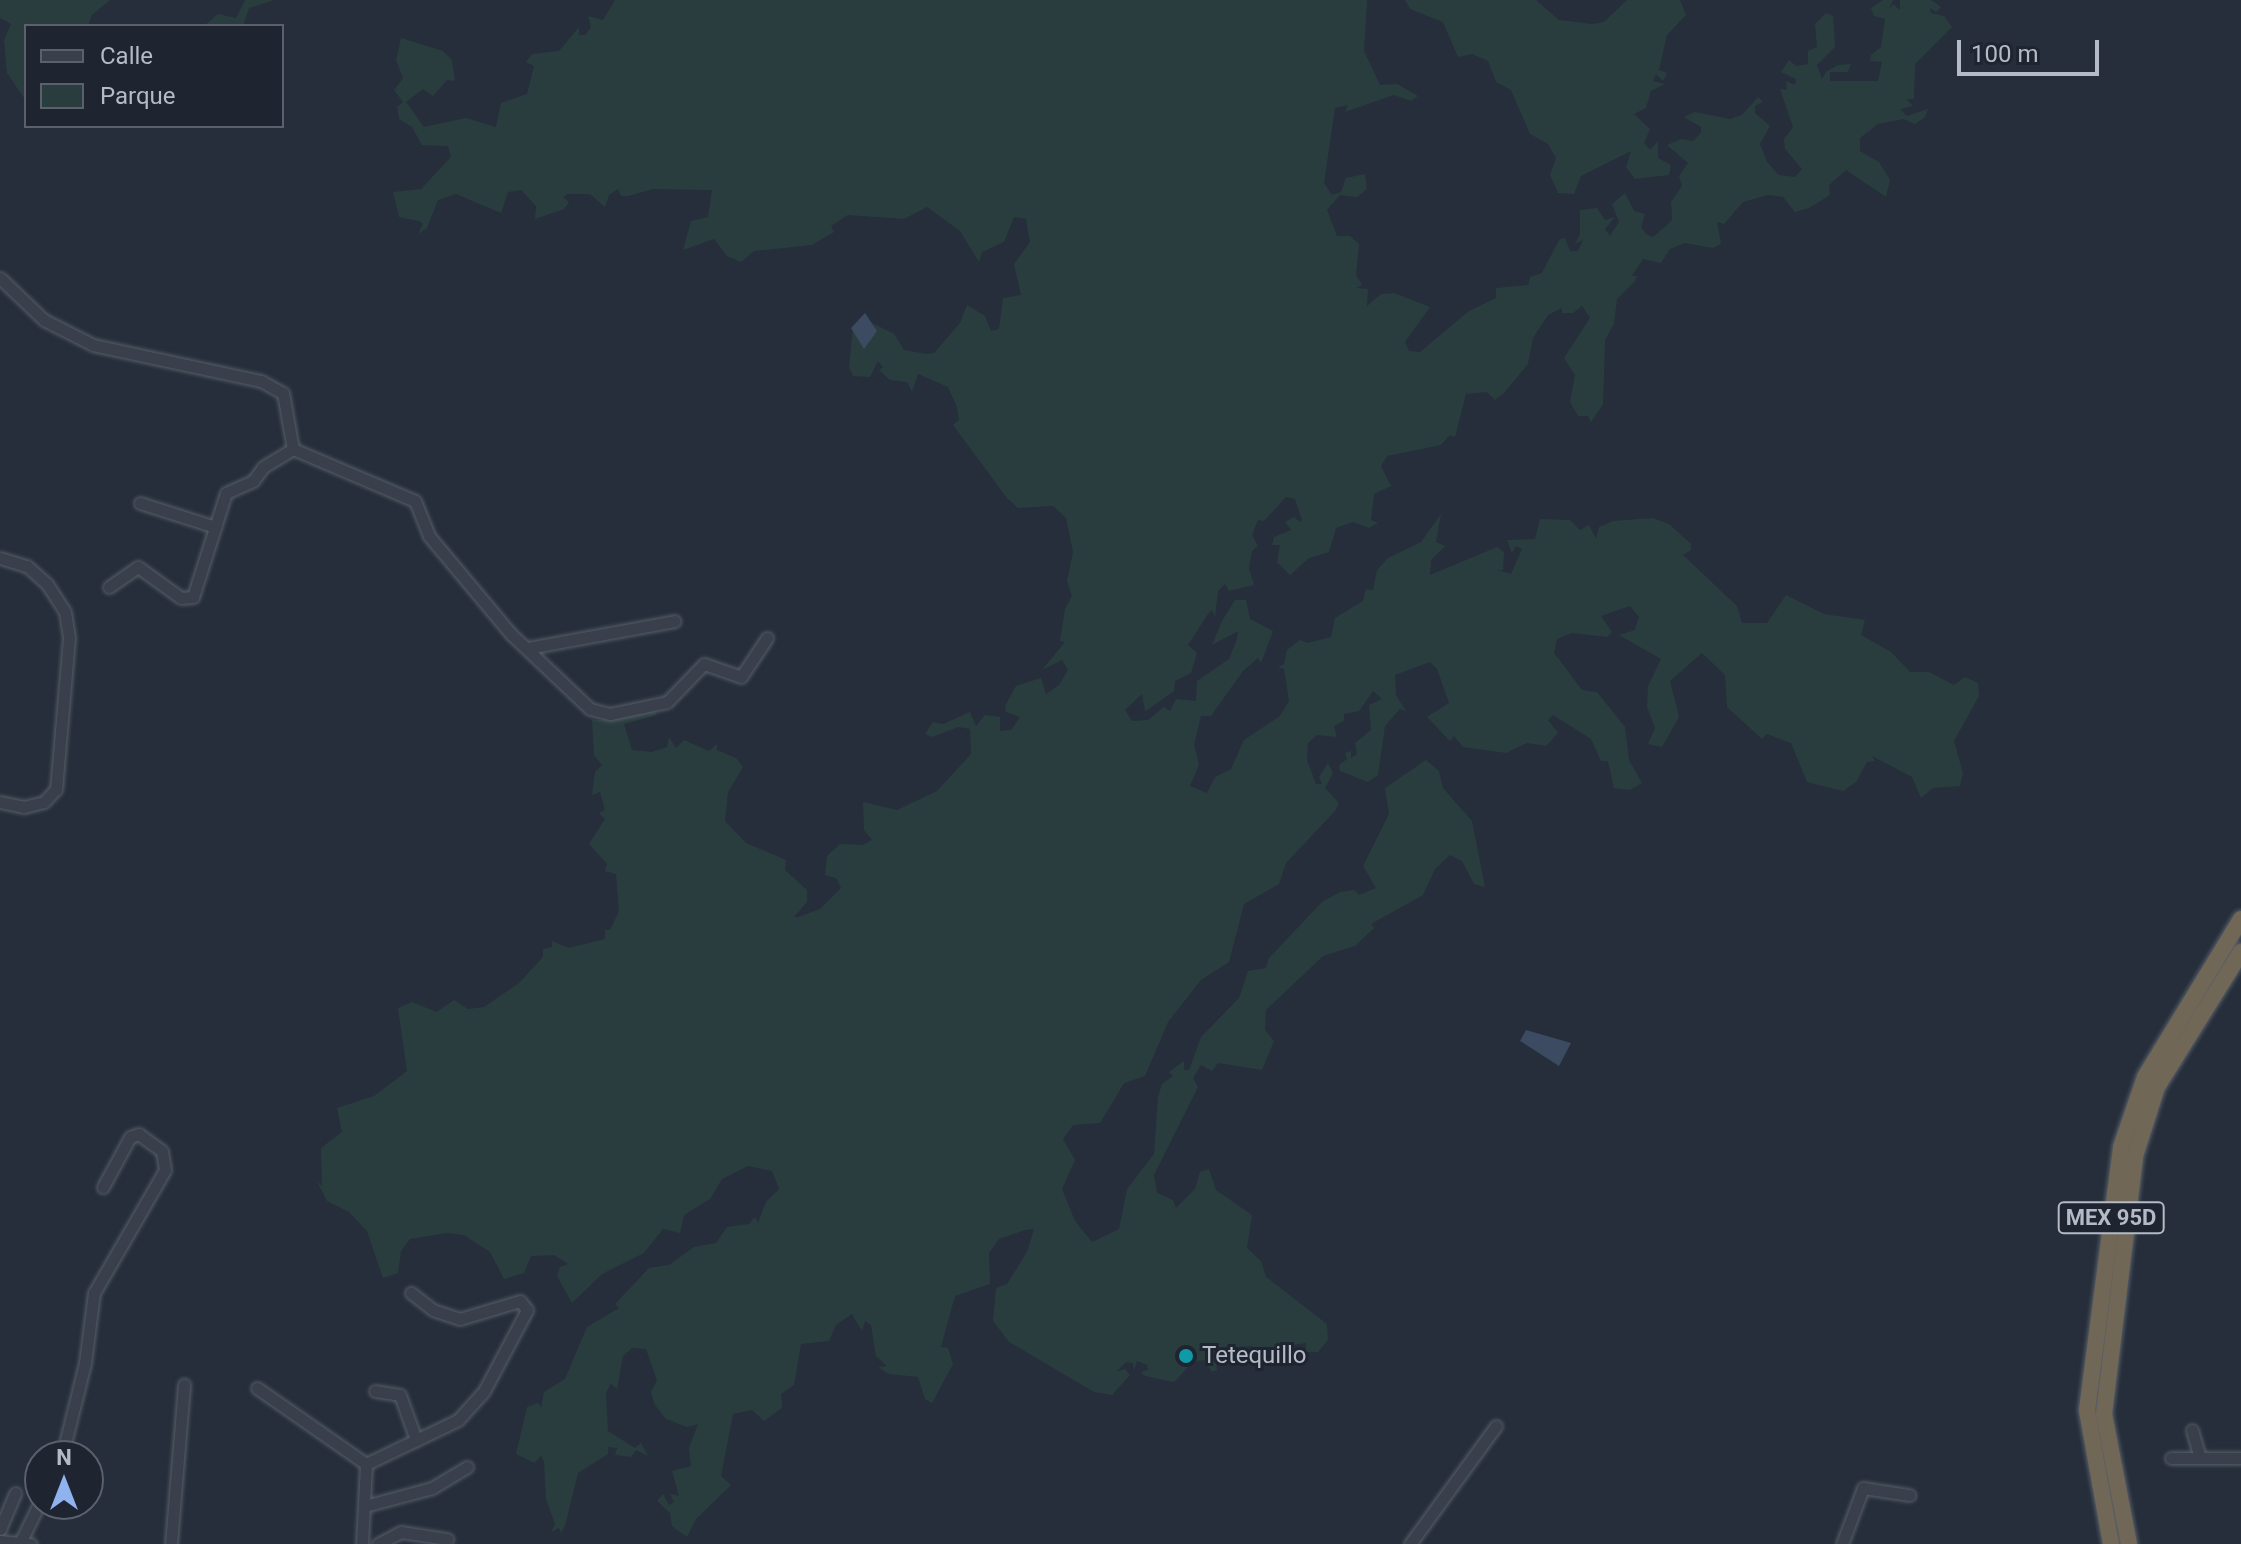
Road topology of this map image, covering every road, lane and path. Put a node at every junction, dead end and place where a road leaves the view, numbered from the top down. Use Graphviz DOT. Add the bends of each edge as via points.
graph roads {
  1 [pos="0,278"];
  2 [pos="293,449"];
  3 [pos="140,503"];
  4 [pos="215,527"];
  5 [pos="0,558"];
  6 [pos="109,587"];
  7 [pos="675,621"];
  8 [pos="767,638"];
  9 [pos="528,648"];
  10 [pos="0,802"];
  11 [pos="2241,919"];
  12 [pos="2241,952"];
  13 [pos="103,1187"];
  14 [pos="411,1293"];
  15 [pos="184,1385"];
  16 [pos="257,1388"];
  17 [pos="375,1391"];
  18 [pos="1496,1426"];
  19 [pos="2192,1430"];
  20 [pos="66,1440"];
  21 [pos="416,1440"];
  22 [pos="2171,1458"];
  23 [pos="2200,1458"];
  24 [pos="2241,1458"];
  25 [pos="366,1464"];
  26 [pos="467,1467"];
  27 [pos="15,1493"];
  28 [pos="1909,1495"];
  29 [pos="365,1506"];
  30 [pos="34,1520"];
  31 [pos="0,1529"];
  32 [pos="447,1539"];
  33 [pos="0,1541"];
  34 [pos="26,1542"];
  35 [pos="171,1544"];
  36 [pos="362,1544"];
  37 [pos="378,1544"];
  38 [pos="1410,1544"];
  39 [pos="1842,1544"];
  40 [pos="2111,1544"];
  41 [pos="2129,1544"];
  1 -- 2 [label="street" via="44,320 93,345 261,381 283,393"];
  2 -- 4 [label="street" via="263,467 253,481 226,493"];
  2 -- 9 [label="street" via="415,501 429,536"];
  3 -- 4 [label="street"];
  4 -- 6 [label="street" via="193,597 181,598 138,567"];
  5 -- 10 [label="street" via="27,566 47,584 65,612 69,638 56,789 44,802 24,807"];
  7 -- 9 [label="street"];
  8 -- 9 [label="street" via="741,677 704,664 667,702 610,714 590,709"];
  11 -- 40 [label="highway, MEX 95D" via="2145,1077 2121,1147 2087,1410"];
  12 -- 41 [label="highway, MEX 95D" via="2157,1087 2135,1156 2104,1414"];
  13 -- 20 [label="street" via="130,1137 139,1134 162,1151 165,1170 94,1293 85,1363"];
  14 -- 21 [label="street" via="433,1310 460,1319 520,1301 527,1310 484,1391 458,1420"];
  15 -- 35 [label="street"];
  16 -- 25 [label="street"];
  17 -- 21 [label="street" via="400,1395"];
  18 -- 38 [label="street"];
  19 -- 23 [label="street"];
  21 -- 25 [label="street"];
  22 -- 23 [label="street"];
  23 -- 24 [label="street"];
  25 -- 29 [label="street" via="361,1484"];
  26 -- 29 [label="street" via="432,1488"];
  27 -- 31 [label="street"];
  28 -- 39 [label="street" via="1863,1488"];
  29 -- 36 [label="street"];
  30 -- 34 [label="street"];
  32 -- 37 [label="street" via="401,1532"];
  33 -- 34 [label="street"];
}
